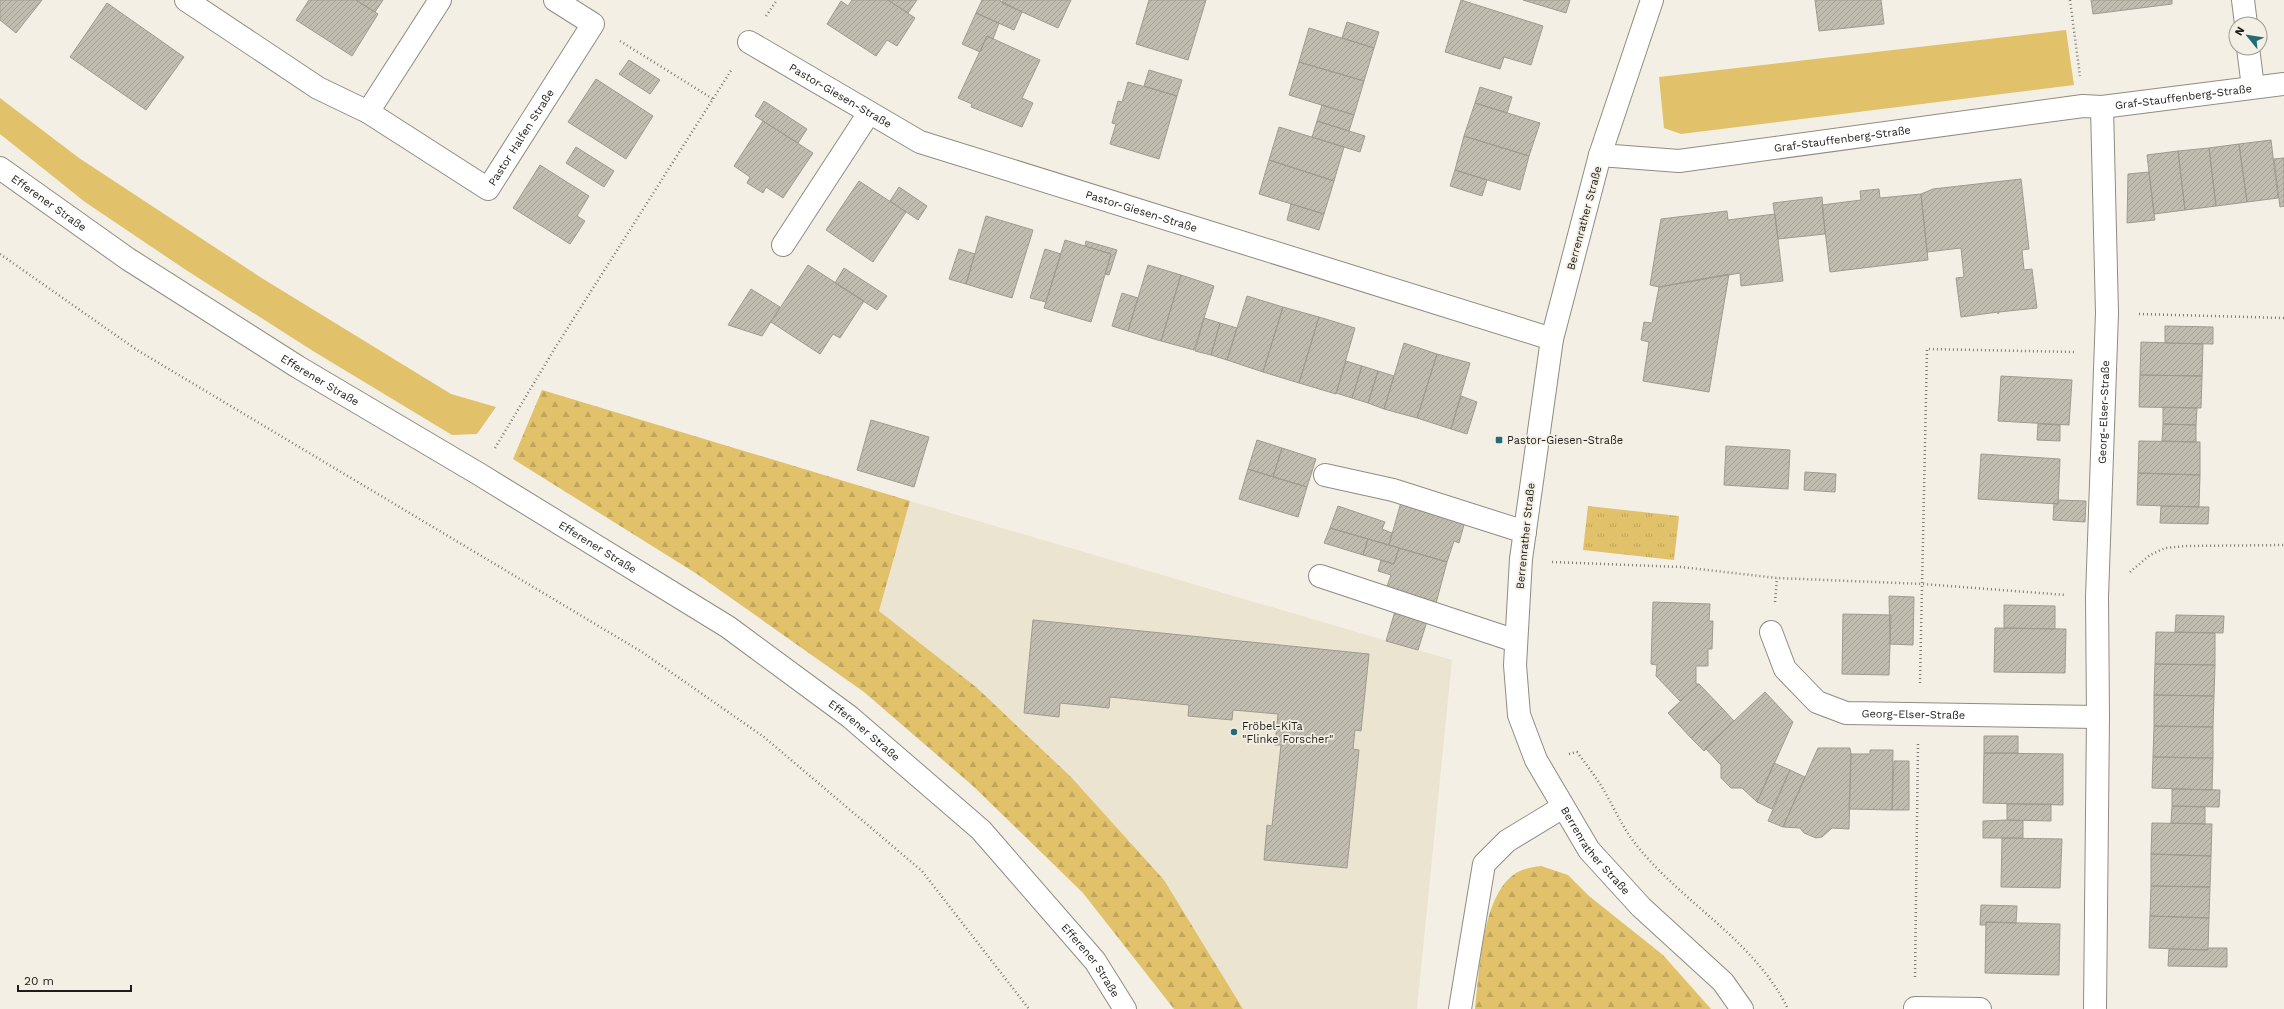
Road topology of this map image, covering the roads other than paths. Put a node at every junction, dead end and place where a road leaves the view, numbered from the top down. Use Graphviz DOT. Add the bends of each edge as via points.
graph roads {
  1 [pos="186,0"];
  2 [pos="440,0"];
  3 [pos="555,0"];
  4 [pos="1652,0"];
  5 [pos="2243,0"];
  6 [pos="2245,16"];
  7 [pos="749,42"];
  8 [pos="2249,56"];
  9 [pos="2284,84"];
  10 [pos="2253,88"];
  11 [pos="2093,107"];
  12 [pos="368,112"];
  13 [pos="869,113"];
  14 [pos="1600,155"];
  15 [pos="0,168"];
  16 [pos="783,245"];
  17 [pos="1552,339"];
  18 [pos="1325,475"];
  19 [pos="1524,532"];
  20 [pos="1320,576"];
  21 [pos="1771,632"];
  22 [pos="1516,641"];
  23 [pos="2098,717"];
  24 [pos="1563,807"];
  25 [pos="1915,1008"];
  26 [pos="1125,1009"];
  27 [pos="1460,1009"];
  28 [pos="1742,1009"];
  29 [pos="1980,1009"];
  30 [pos="2095,1009"];
  1 -- 12 [label="street, Pastor Halfen Straße" via="318,88"];
  2 -- 12 [label="street"];
  3 -- 12 [label="street, Pastor Halfen Straße" via="593,24 488,189"];
  4 -- 14 [label="street, Berrenrather Straße"];
  5 -- 6 [label="street"];
  7 -- 13 [label="street, Pastor-Giesen-Straße"];
  8 -- 10 [label="street"];
  9 -- 10 [label="street, Graf-Stauffenberg-Straße"];
  10 -- 11 [label="street, Graf-Stauffenberg-Straße"];
  11 -- 14 [label="street, Graf-Stauffenberg-Straße" via="1679,161"];
  11 -- 23 [label="street, Georg-Elser-Straße" via="2107,313 2097,597"];
  13 -- 16 [label="street"];
  13 -- 17 [label="street, Pastor-Giesen-Straße" via="920,142"];
  14 -- 17 [label="street, Berrenrather Straße"];
  15 -- 26 [label="street, Efferener Straße" via="128,259 291,363 479,474 728,627 850,717 981,830 1095,961"];
  17 -- 19 [label="street, Berrenrather Straße"];
  18 -- 19 [label="street" via="1393,490"];
  19 -- 22 [label="street, Berrenrather Straße"];
  20 -- 22 [label="street"];
  21 -- 23 [label="street, Georg-Elser-Straße" via="1785,669 1817,702 1846,713"];
  22 -- 24 [label="street, Berrenrather Straße" via="1514,665 1519,715 1536,760"];
  23 -- 30 [label="street, Georg-Elser-Straße"];
  24 -- 27 [label="street" via="1507,841 1484,864"];
  24 -- 28 [label="street, Berrenrather Straße" via="1589,850 1642,907 1723,982"];
  25 -- 29 [label="street"];
}
